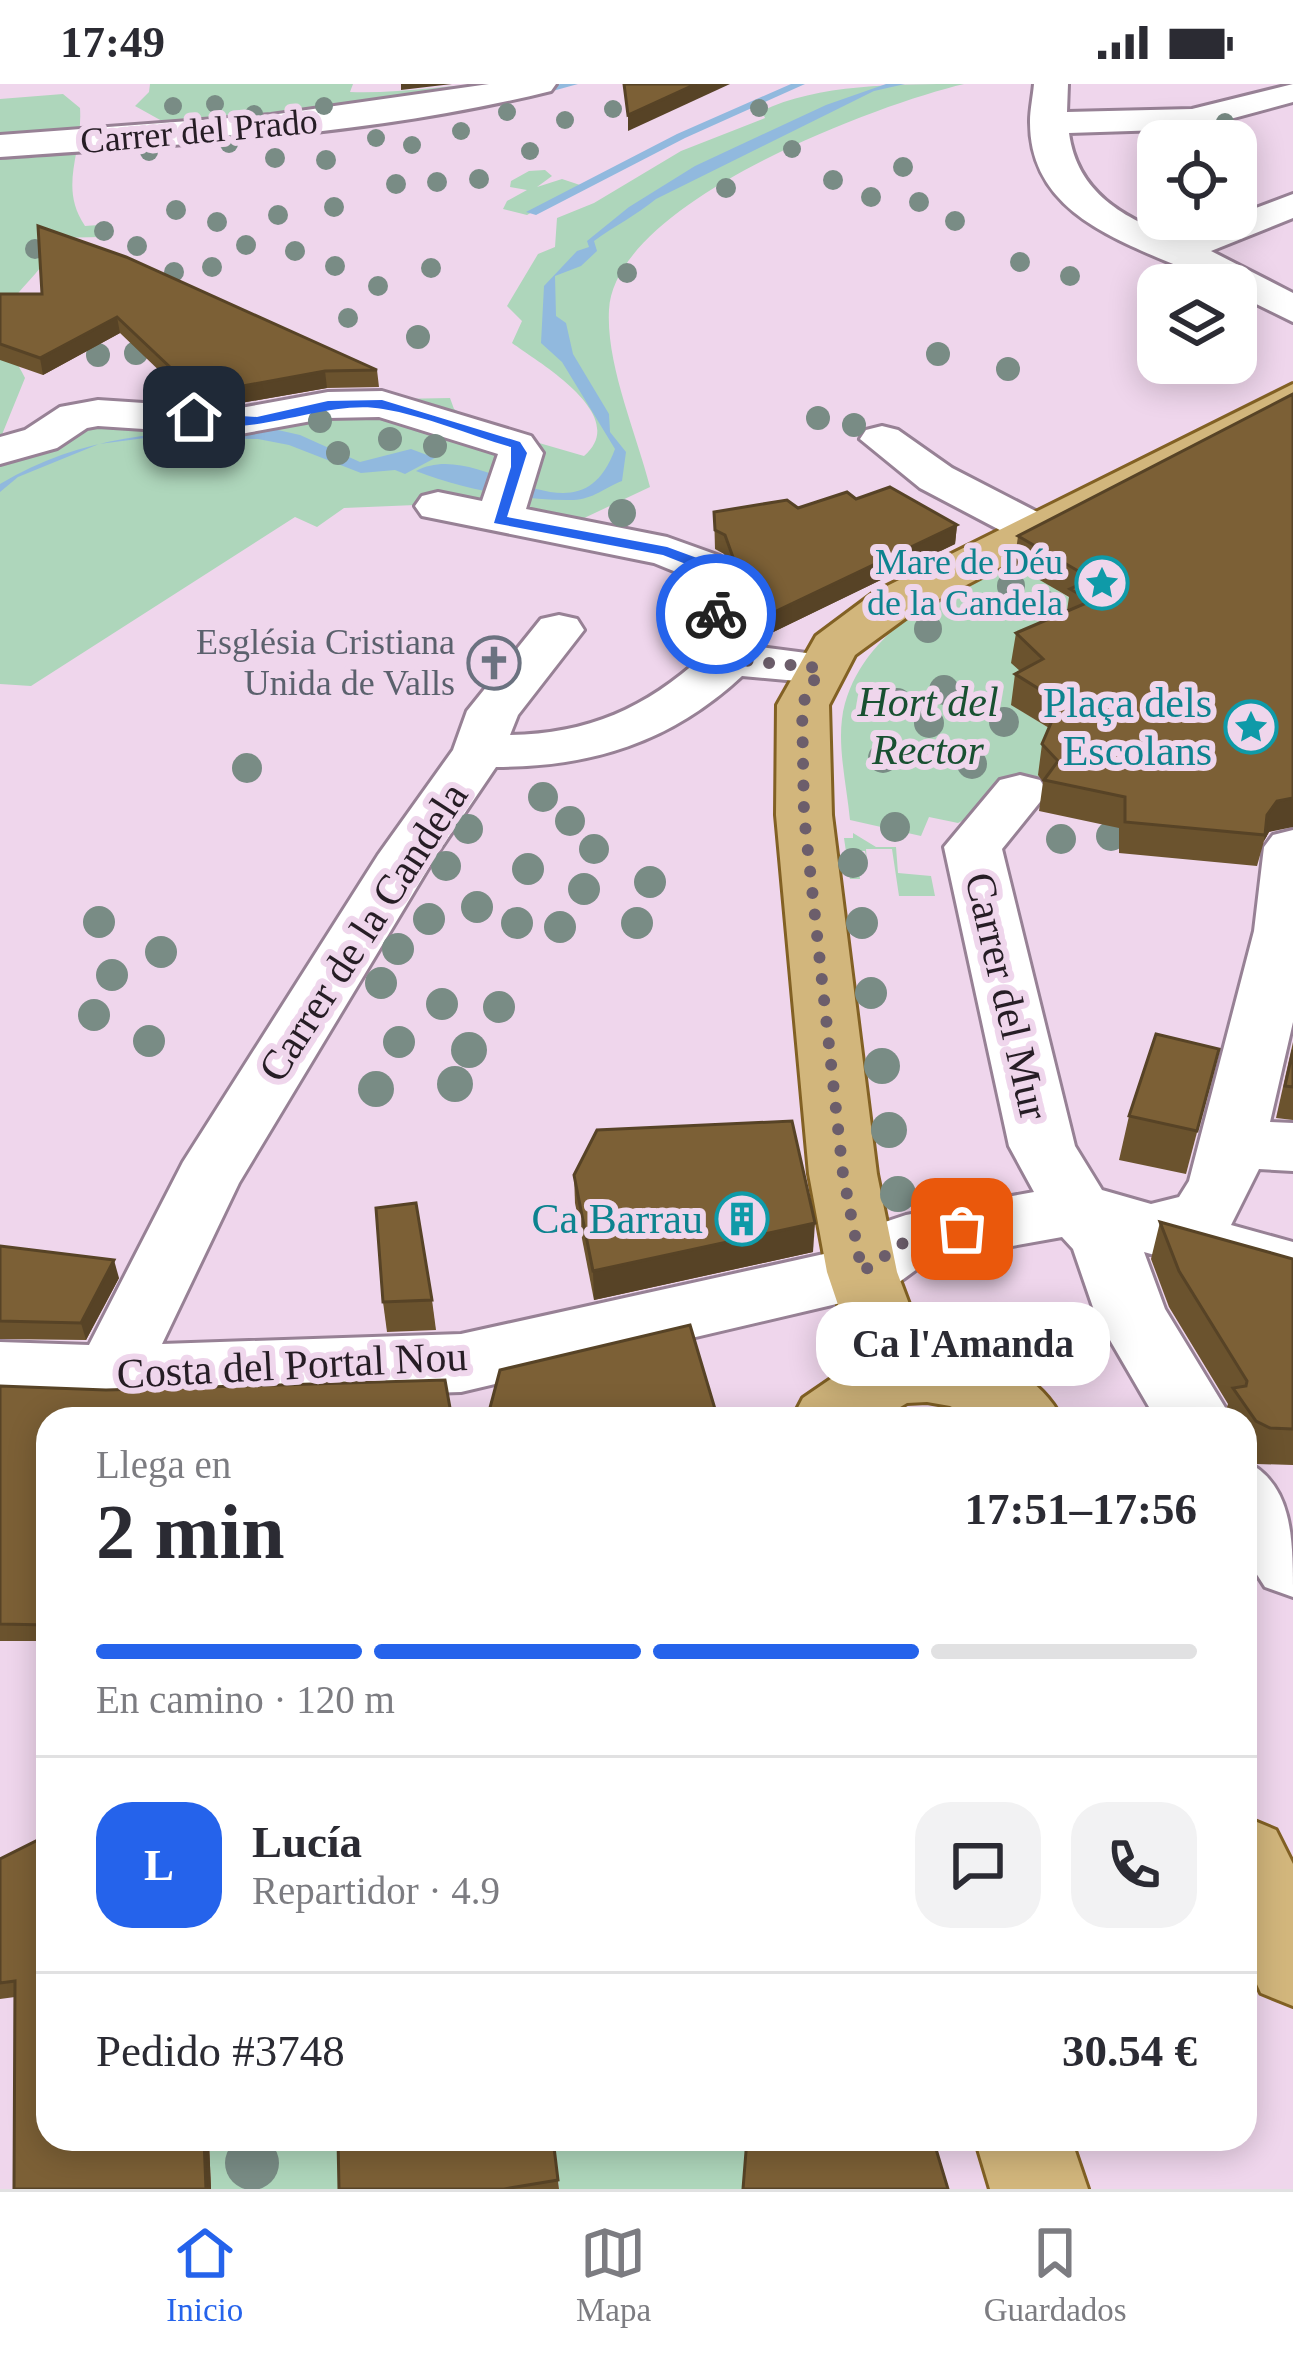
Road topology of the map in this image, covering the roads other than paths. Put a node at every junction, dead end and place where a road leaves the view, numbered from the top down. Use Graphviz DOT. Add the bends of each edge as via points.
graph roads {
  1 [pos="539,84"];
  2 [pos="1051,84"];
  3 [pos="1293,91"];
  4 [pos="1046,123"];
  5 [pos="0,146"];
  6 [pos="1293,206"];
  7 [pos="1177,251"];
  8 [pos="1206,264"];
  9 [pos="1293,280"];
  10 [pos="1257,283"];
  11 [pos="1257,288"];
  12 [pos="1293,310"];
  13 [pos="1293,397"];
  14 [pos="882,439"];
  15 [pos="0,451"];
  16 [pos="438,506"];
  17 [pos="501,516"];
  18 [pos="1032,528"];
  19 [pos="559,630"];
  20 [pos="730,659"];
  21 [pos="820,668"];
  22 [pos="480,751"];
  23 [pos="1020,792"];
  24 [pos="1293,847"];
  25 [pos="1263,1145"];
  26 [pos="1078,1209"];
  27 [pos="1155,1228"];
  28 [pos="1293,1268"];
  29 [pos="862,1272"];
  30 [pos="0,1371"];
  31 [pos="111,1375"];
  32 [pos="898,1375"];
  33 [pos="842,1407"];
  34 [pos="1012,1407"];
  35 [pos="1188,1407"];
  36 [pos="1257,1510"];
  37 [pos="1293,1563"];
  38 [pos="1257,1884"];
  39 [pos="1293,1961"];
  40 [pos="1027,2151"];
  41 [pos="1039,2189"];
  1 -- 5 [label="street, Carrer del Prado" via="358,116"];
  2 -- 4 [label="street"];
  3 -- 4 [label="street" via="1192,119"];
  4 -- 7 [label="street" via="1085,210"];
  6 -- 7 [label="street"];
  7 -- 8 [label="street"];
  9 -- 10 [label="street"];
  11 -- 12 [label="street"];
  13 -- 18 [label="main road"];
  14 -- 18 [label="street"];
  15 -- 17 [label="street" via="98,413 235,422 382,404 515,445 518,467"];
  16 -- 17 [label="street"];
  17 -- 20 [label="street" via="703,566"];
  18 -- 21 [label="main road" via="893,603 834,647"];
  19 -- 22 [label="street" via="494,711"];
  20 -- 21 [label="street"];
  20 -- 22 [label="street, Carrer de la Candela" via="660,715 608,741"];
  21 -- 29 [label="main road" via="802,705 804,815 843,1174"];
  22 -- 31 [label="street, Carrer de la Candela" via="207,1179"];
  23 -- 26 [label="street, Carrer del Mur" via="973,847 1042,1146"];
  24 -- 25 [label="street"];
  25 -- 27 [label="street" via="1202,1216"];
  26 -- 27 [label="street"];
  26 -- 29 [label="street, Costa del Portal Nou" via="906,1241"];
  26 -- 35 [label="street" via="1104,1239 1132,1316"];
  27 -- 28 [label="street"];
  29 -- 31 [label="street, Costa del Portal Nou" via="461,1363"];
  29 -- 32 [label="main road"];
  30 -- 31 [label="street, Costa del Portal Nou"];
  32 -- 33 [label="main road"];
  32 -- 34 [label="main road" via="992,1388"];
  36 -- 37 [label="street"];
  38 -- 39 [label="main road"];
  40 -- 41 [label="main road"];
}
